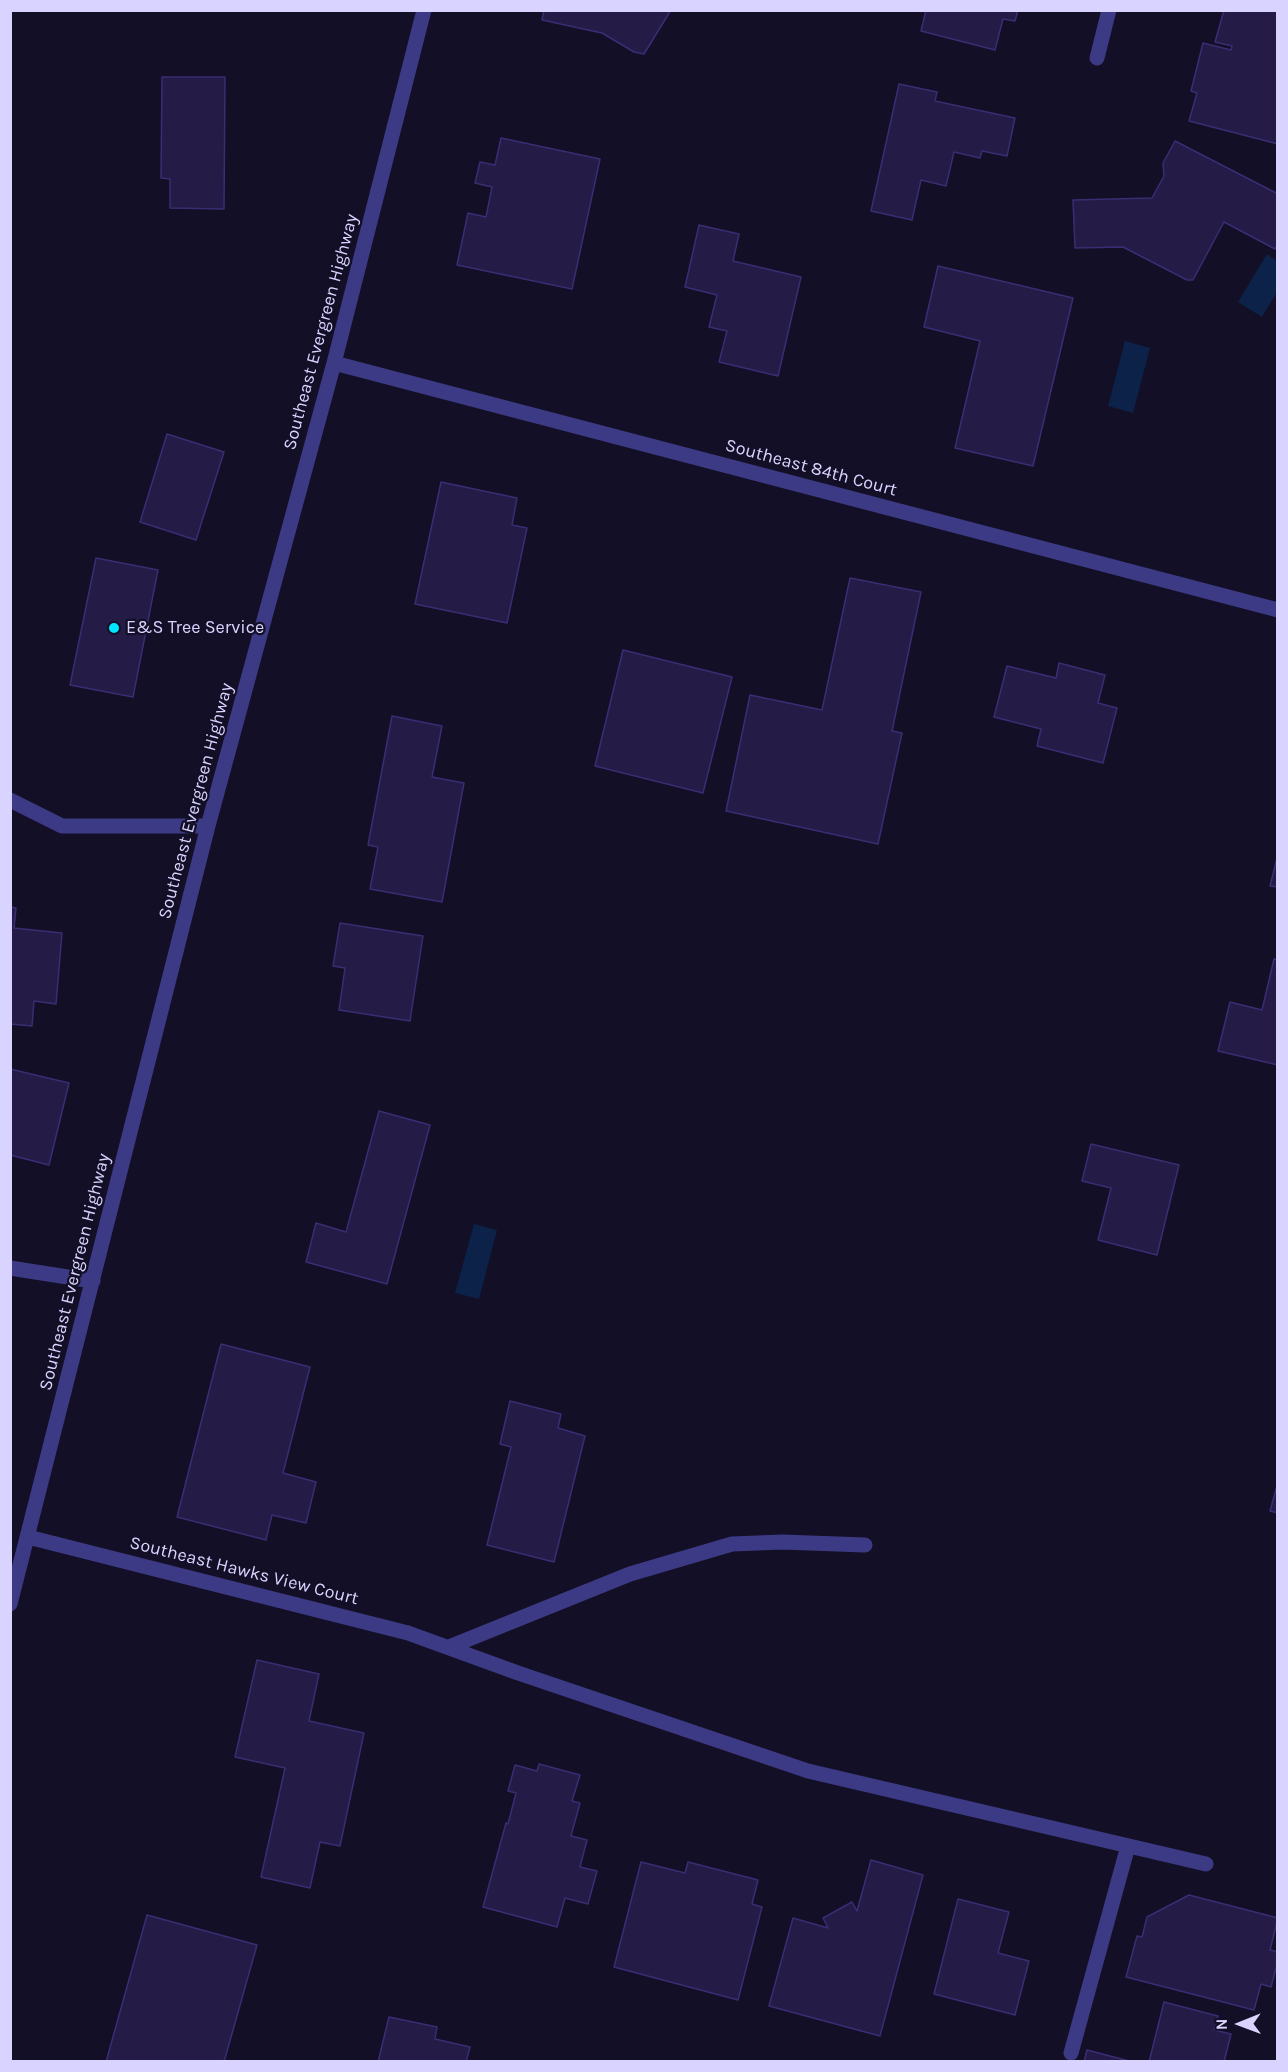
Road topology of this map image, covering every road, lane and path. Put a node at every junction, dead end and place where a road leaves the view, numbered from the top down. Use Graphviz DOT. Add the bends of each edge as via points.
graph roads {
  1 [pos="424,10"];
  2 [pos="1109,10"];
  3 [pos="1097,58"];
  4 [pos="334,363"];
  5 [pos="1278,609"];
  6 [pos="10,800"];
  7 [pos="208,826"];
  8 [pos="10,1268"];
  9 [pos="93,1281"];
  10 [pos="28,1538"];
  11 [pos="865,1545"];
  12 [pos="10,1604"];
  13 [pos="449,1647"];
  14 [pos="1128,1846"];
  15 [pos="1206,1864"];
  16 [pos="1071,2053"];
  1 -- 4 [label="street, Southeast Evergreen Highway"];
  2 -- 3 [label="street"];
  4 -- 5 [label="street, Southeast 84th Court"];
  4 -- 7 [label="street, Southeast Evergreen Highway"];
  6 -- 7 [label="street" via="62,826"];
  7 -- 9 [label="street, Southeast Evergreen Highway"];
  8 -- 9 [label="street"];
  9 -- 10 [label="street, Southeast Evergreen Highway"];
  10 -- 12 [label="street, Southeast Evergreen Highway"];
  10 -- 13 [label="street, Southeast Hawks View Court" via="397,1630"];
  11 -- 13 [label="street" via="732,1545 630,1574"];
  13 -- 14 [label="street, Southeast Hawks View Court" via="808,1771"];
  14 -- 15 [label="street, Southeast Hawks View Court"];
  14 -- 16 [label="street"];
}
